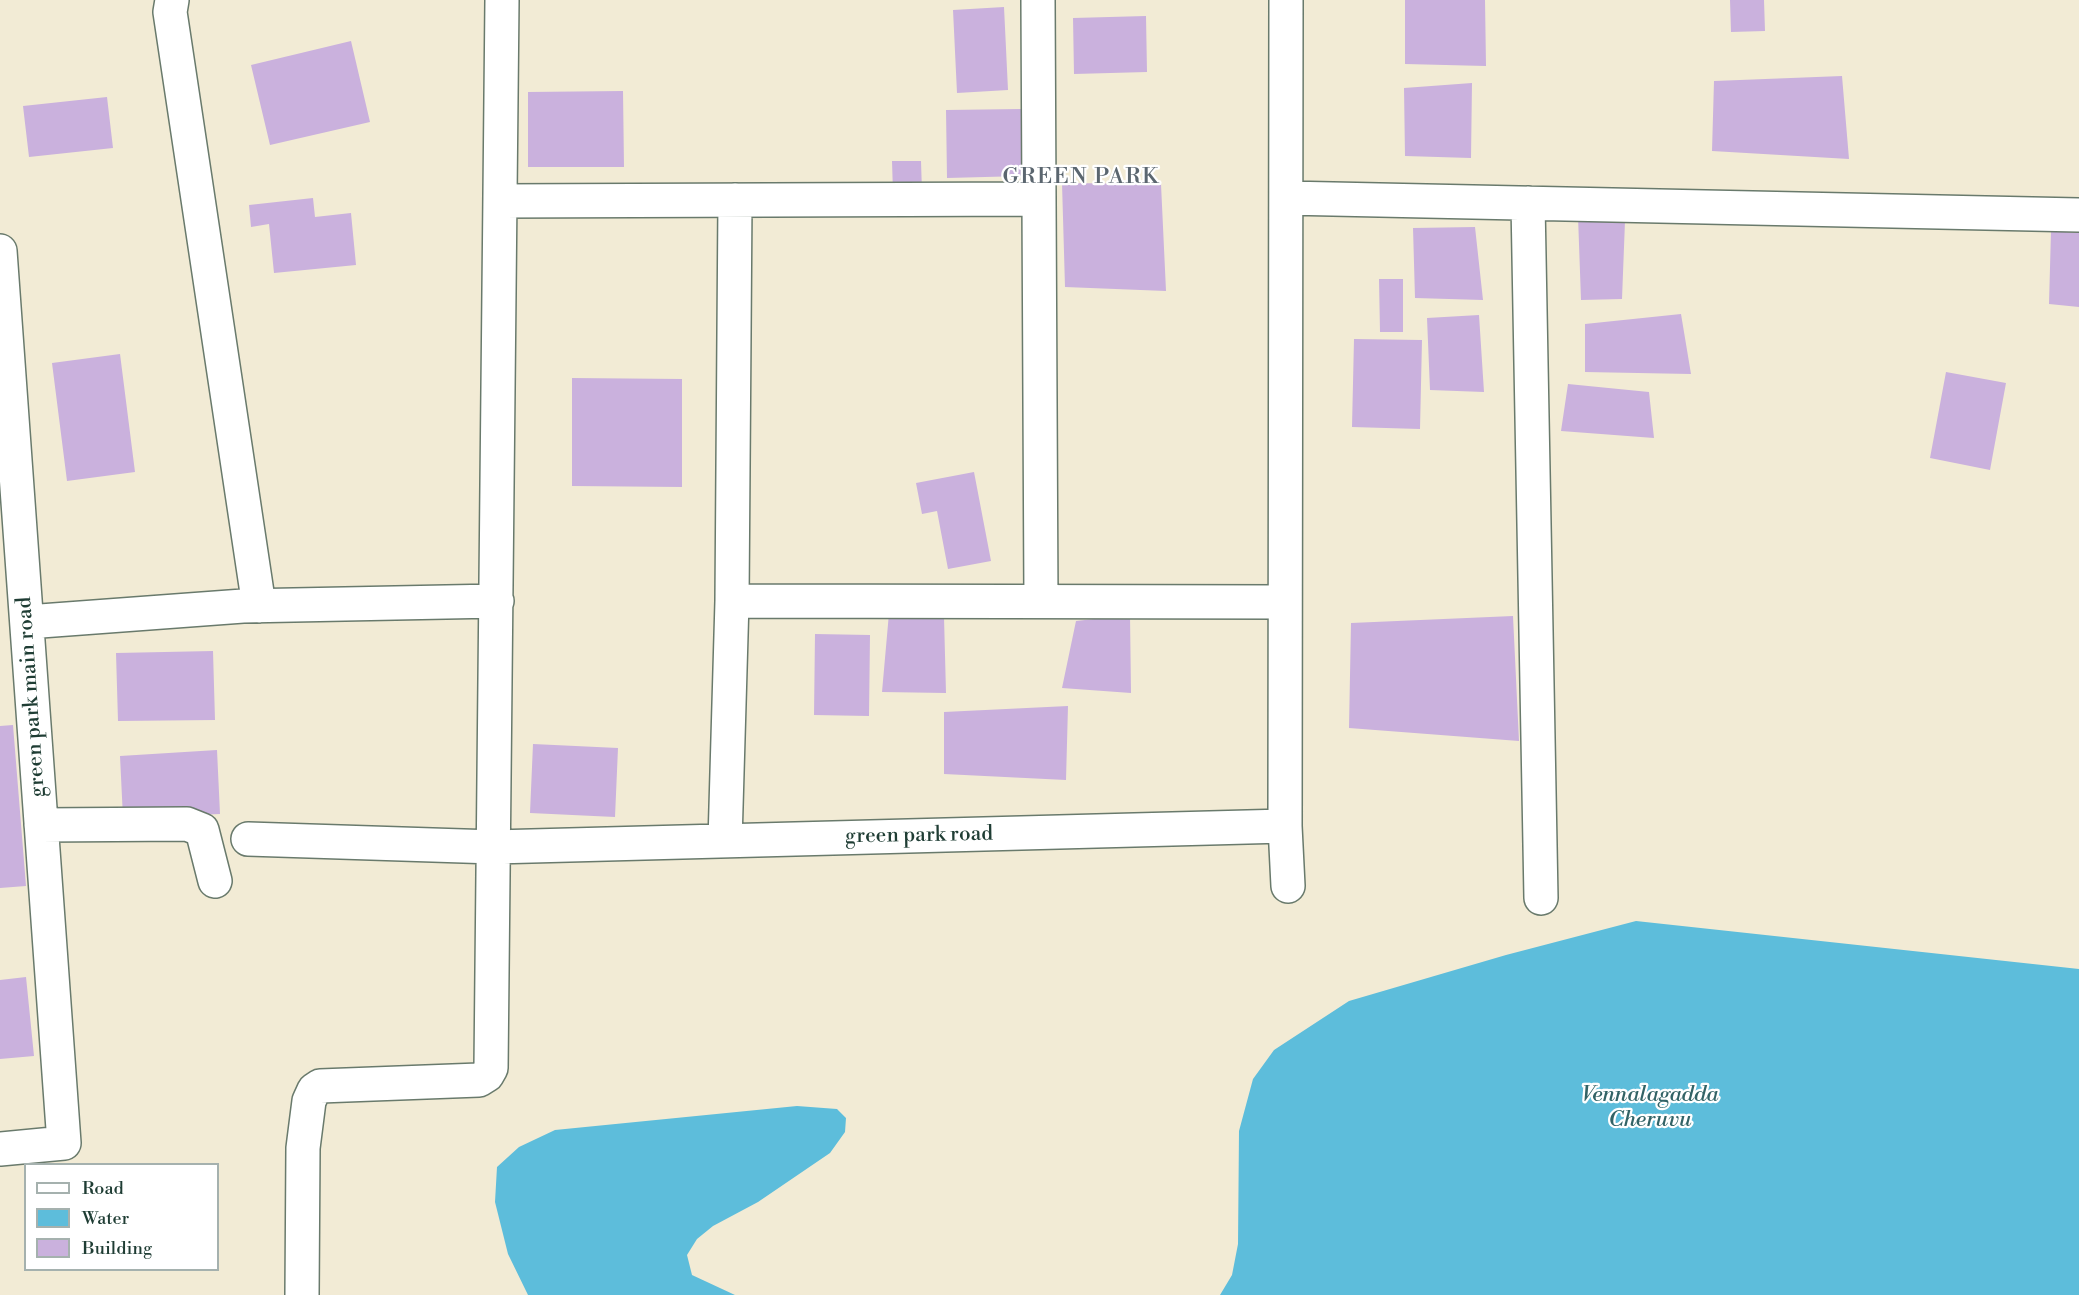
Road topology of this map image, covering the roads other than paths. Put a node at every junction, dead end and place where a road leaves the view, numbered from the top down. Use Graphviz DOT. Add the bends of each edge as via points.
graph roads {
  1 [pos="172,0"];
  2 [pos="502,0"];
  3 [pos="1038,0"];
  4 [pos="1286,0"];
  5 [pos="1286,198"];
  6 [pos="1039,199"];
  7 [pos="735,200"];
  8 [pos="501,201"];
  9 [pos="1528,203"];
  10 [pos="2079,215"];
  11 [pos="0,251"];
  12 [pos="497,601"];
  13 [pos="732,601"];
  14 [pos="1041,601"];
  15 [pos="1285,602"];
  16 [pos="251,606"];
  17 [pos="27,622"];
  18 [pos="41,825"];
  19 [pos="1285,826"];
  20 [pos="249,839"];
  21 [pos="725,841"];
  22 [pos="494,847"];
  23 [pos="215,881"];
  24 [pos="1288,886"];
  25 [pos="1541,898"];
  26 [pos="0,1149"];
  27 [pos="302,1295"];
  1 -- 16 [label="street" via="170,12"];
  2 -- 8 [label="street"];
  3 -- 6 [label="street"];
  4 -- 5 [label="street"];
  5 -- 9 [label="street"];
  5 -- 15 [label="street"];
  6 -- 7 [label="street"];
  6 -- 14 [label="street"];
  7 -- 8 [label="street"];
  7 -- 13 [label="street"];
  8 -- 12 [label="street"];
  9 -- 10 [label="street"];
  9 -- 25 [label="street"];
  11 -- 17 [label="street, green park main road"];
  12 -- 16 [label="street"];
  12 -- 22 [label="street"];
  13 -- 14 [label="street"];
  13 -- 21 [label="street"];
  14 -- 15 [label="street"];
  15 -- 19 [label="street"];
  16 -- 17 [label="street"];
  17 -- 18 [label="street, green park main road"];
  18 -- 23 [label="street" via="188,824 202,830"];
  18 -- 26 [label="street, green park main road" via="64,1143"];
  19 -- 21 [label="street, green park road"];
  19 -- 24 [label="street"];
  20 -- 22 [label="street, green park road"];
  21 -- 22 [label="street, green park road"];
  22 -- 27 [label="street" via="492,1068 479,1080 320,1086 314,1090 303,1148"];
}
